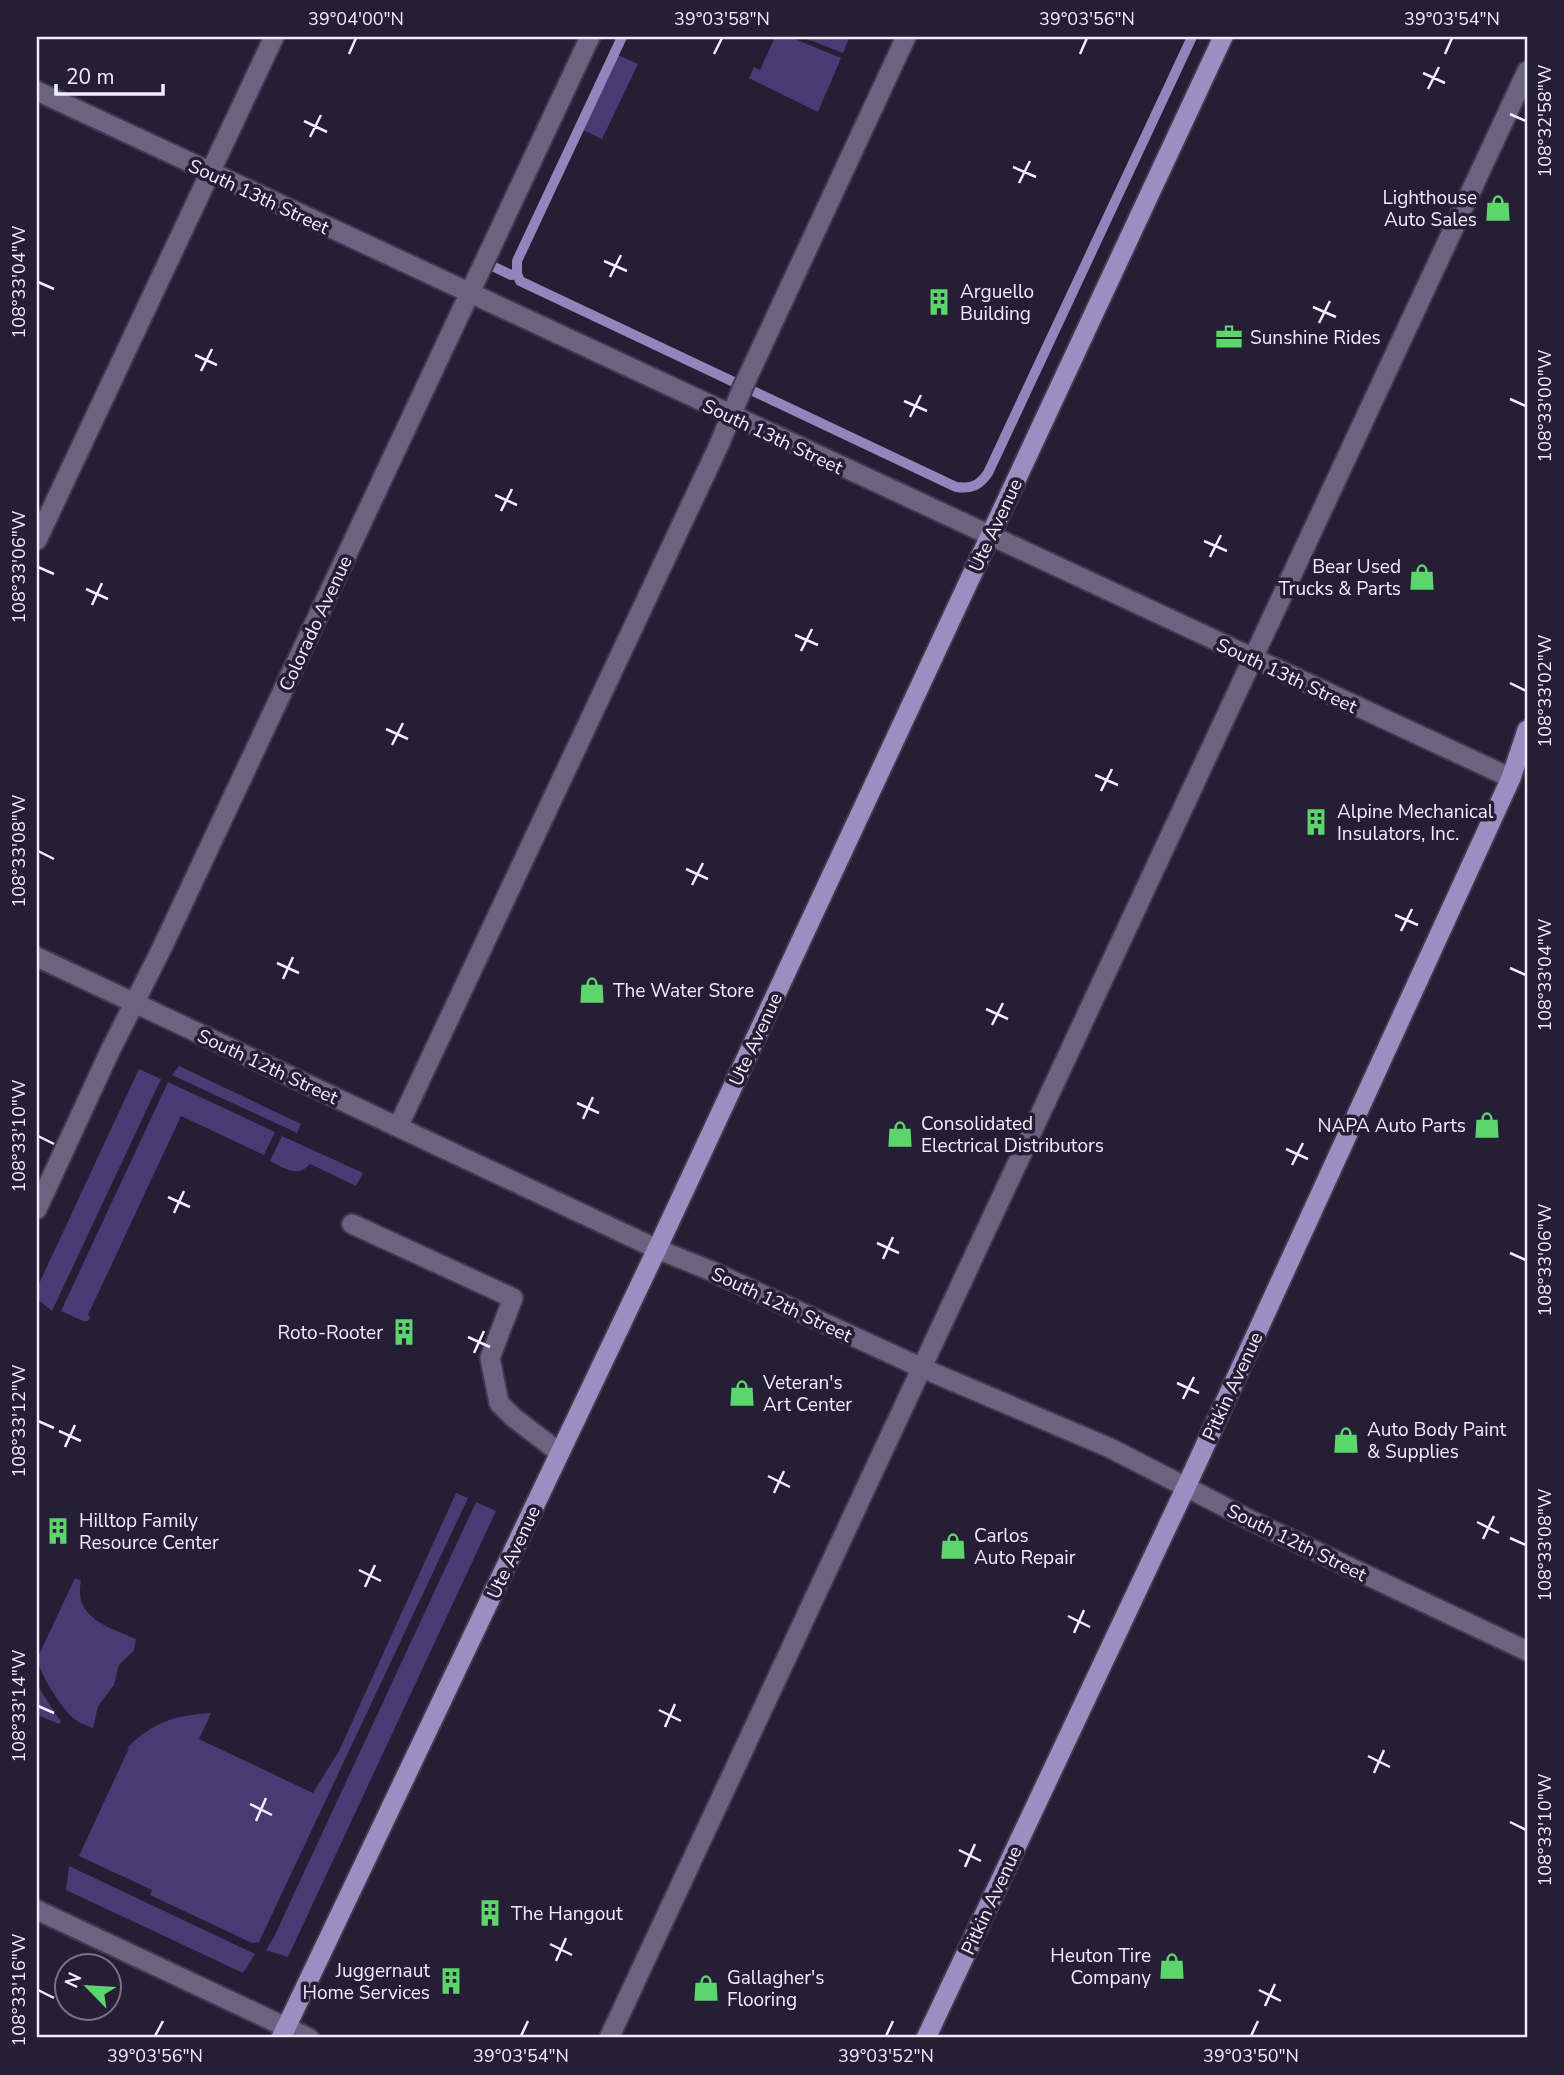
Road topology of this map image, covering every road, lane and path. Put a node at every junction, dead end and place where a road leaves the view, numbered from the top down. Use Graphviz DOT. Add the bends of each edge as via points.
graph roads {
  1 [pos="274,37"];
  2 [pos="590,37"];
  3 [pos="906,37"];
  4 [pos="1223,37"];
  5 [pos="1527,71"];
  6 [pos="37,91"];
  7 [pos="210,173"];
  8 [pos="469,295"];
  9 [pos="731,417"];
  10 [pos="989,537"];
  11 [pos="37,540"];
  12 [pos="1253,660"];
  13 [pos="1527,730"];
  14 [pos="1511,778"];
  15 [pos="37,957"];
  16 [pos="136,1003"];
  17 [pos="398,1127"];
  18 [pos="37,1209"];
  19 [pos="352,1224"];
  20 [pos="657,1249"];
  21 [pos="922,1368"];
  22 [pos="560,1453"];
  23 [pos="1186,1487"];
  24 [pos="1527,1651"];
  25 [pos="37,1910"];
  26 [pos="284,2033"];
  27 [pos="309,2038"];
  28 [pos="609,2038"];
  29 [pos="926,2038"];
  1 -- 7 [label="street"];
  2 -- 8 [label="street, Colorado Avenue"];
  3 -- 9 [label="street"];
  4 -- 10 [label="main road, Ute Avenue"];
  5 -- 12 [label="street"];
  6 -- 7 [label="street, South 13th Street"];
  7 -- 8 [label="street, South 13th Street"];
  7 -- 11 [label="street"];
  8 -- 9 [label="street, South 13th Street"];
  8 -- 16 [label="street, Colorado Avenue"];
  9 -- 10 [label="street, South 13th Street"];
  9 -- 17 [label="street"];
  10 -- 12 [label="street, South 13th Street"];
  10 -- 20 [label="main road, Ute Avenue"];
  12 -- 14 [label="street, South 13th Street"];
  12 -- 21 [label="street"];
  13 -- 14 [label="main road, Pitkin Avenue"];
  14 -- 23 [label="main road, Pitkin Avenue"];
  15 -- 16 [label="street, South 12th Street"];
  16 -- 17 [label="street, South 12th Street"];
  16 -- 18 [label="street, Colorado Avenue"];
  17 -- 20 [label="street, South 12th Street"];
  19 -- 22 [label="street" via="513,1298 490,1358 499,1403"];
  20 -- 21 [label="street, South 12th Street"];
  20 -- 22 [label="main road, Ute Avenue"];
  21 -- 23 [label="street, South 12th Street" via="1110,1448"];
  21 -- 28 [label="street"];
  22 -- 26 [label="main road, Ute Avenue"];
  23 -- 24 [label="street, South 12th Street"];
  23 -- 29 [label="main road, Pitkin Avenue"];
  25 -- 26 [label="street"];
  26 -- 27 [label="street"];
}
